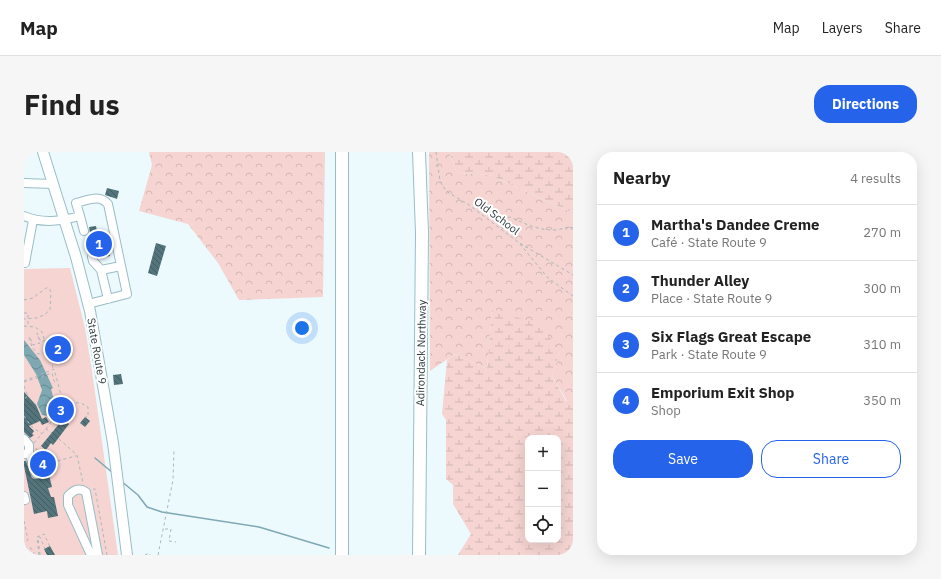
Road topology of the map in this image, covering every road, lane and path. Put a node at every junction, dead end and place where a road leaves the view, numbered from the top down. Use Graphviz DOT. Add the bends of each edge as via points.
graph roads {
  1 [pos="43,152"];
  2 [pos="342,152"];
  3 [pos="419,152"];
  4 [pos="436,152"];
  5 [pos="24,183"];
  6 [pos="53,184"];
  7 [pos="24,216"];
  8 [pos="80,216"];
  9 [pos="33,220"];
  10 [pos="64,220"];
  11 [pos="573,228"];
  12 [pos="84,231"];
  13 [pos="508,234"];
  14 [pos="518,242"];
  15 [pos="92,257"];
  16 [pos="25,263"];
  17 [pos="121,266"];
  18 [pos="101,270"];
  19 [pos="573,275"];
  20 [pos="573,296"];
  21 [pos="108,299"];
  22 [pos="24,300"];
  23 [pos="88,304"];
  24 [pos="24,314"];
  25 [pos="24,319"];
  26 [pos="29,319"];
  27 [pos="24,326"];
  28 [pos="28,326"];
  29 [pos="46,340"];
  30 [pos="49,352"];
  31 [pos="54,369"];
  32 [pos="24,382"];
  33 [pos="57,382"];
  34 [pos="24,386"];
  35 [pos="24,399"];
  36 [pos="63,402"];
  37 [pos="24,416"];
  38 [pos="85,417"];
  39 [pos="46,429"];
  40 [pos="52,433"];
  41 [pos="42,434"];
  42 [pos="59,439"];
  43 [pos="29,446"];
  44 [pos="174,449"];
  45 [pos="38,452"];
  46 [pos="77,455"];
  47 [pos="46,464"];
  48 [pos="36,474"];
  49 [pos="84,489"];
  50 [pos="95,489"];
  51 [pos="24,521"];
  52 [pos="164,530"];
  53 [pos="24,542"];
  54 [pos="176,542"];
  55 [pos="24,546"];
  56 [pos="50,546"];
  57 [pos="45,549"];
  58 [pos="35,555"];
  59 [pos="40,555"];
  60 [pos="91,555"];
  61 [pos="98,555"];
  62 [pos="106,555"];
  63 [pos="127,555"];
  64 [pos="145,555"];
  65 [pos="150,555"];
  66 [pos="158,555"];
  67 [pos="342,555"];
  68 [pos="419,555"];
  1 -- 6 [label="main road, State Route 9"];
  2 -- 67 [label="highway"];
  3 -- 68 [label="highway, Adirondack Northway" via="422,232"];
  4 -- 13 [label="path, Old School" via="440,181 446,191 470,205"];
  5 -- 6 [label="street"];
  6 -- 10 [label="main road, State Route 9"];
  7 -- 9 [label="street"];
  8 -- 10 [label="street"];
  8 -- 12 [label="street"];
  8 -- 17 [label="street" via="76,203 98,197 103,198 108,204"];
  9 -- 10 [label="street"];
  9 -- 16 [label="street"];
  10 -- 23 [label="main road, State Route 9"];
  11 -- 13 [label="path" via="556,230 528,227 510,217 504,217 500,225"];
  13 -- 14 [label="path, Old School"];
  14 -- 19 [label="path, Old School"];
  14 -- 20 [label="path" via="548,278"];
  15 -- 18 [label="street"];
  17 -- 18 [label="street"];
  17 -- 21 [label="street" via="127,294"];
  18 -- 21 [label="street"];
  21 -- 23 [label="street"];
  22 -- 26 [label="path" via="33,298 46,288 50,290 50,310 37,318"];
  23 -- 63 [label="main road, State Route 9" via="99,354"];
  24 -- 26 [label="path" via="28,313"];
  25 -- 26 [label="path"];
  26 -- 28 [label="path"];
  27 -- 28 [label="path"];
  28 -- 29 [label="path" via="39,329"];
  29 -- 30 [label="path"];
  29 -- 30 [label="path" via="41,342 38,333 40,343 33,345 29,337 32,347 38,354"];
  30 -- 31 [label="path"];
  31 -- 32 [label="path"];
  31 -- 33 [label="path"];
  32 -- 33 [label="path" via="52,373 54,381"];
  33 -- 36 [label="path"];
  34 -- 35 [label="path" via="28,396"];
  36 -- 38 [label="path" via="88,407 88,417"];
  36 -- 39 [label="path"];
  37 -- 41 [label="path" via="31,426"];
  39 -- 40 [label="path"];
  39 -- 41 [label="path"];
  41 -- 43 [label="path"];
  42 -- 46 [label="path"];
  43 -- 45 [label="path"];
  43 -- 48 [label="street"];
  44 -- 52 [label="path" via="173,480"];
  46 -- 47 [label="path"];
  46 -- 49 [label="path"];
  50 -- 62 [label="path"];
  51 -- 53 [label="path" via="28,540"];
  52 -- 54 [label="path" via="171,529 169,541"];
  52 -- 66 [label="path"];
  55 -- 58 [label="path" via="31,548"];
  56 -- 59 [label="path" via="44,534 37,537"];
  57 -- 59 [label="path" via="40,537 38,538"];
  60 -- 61 [label="street" via="68,505 68,496 78,489 86,492"];
  64 -- 65 [label="path"];
}
